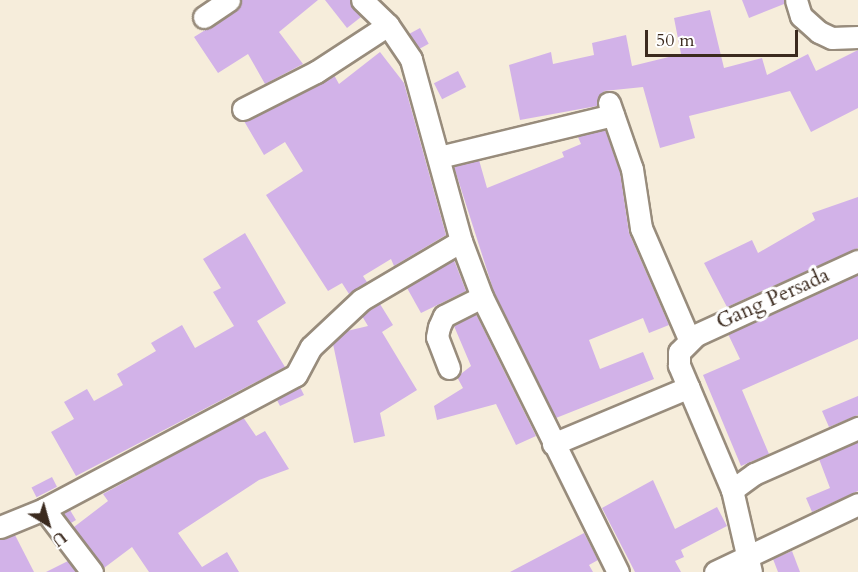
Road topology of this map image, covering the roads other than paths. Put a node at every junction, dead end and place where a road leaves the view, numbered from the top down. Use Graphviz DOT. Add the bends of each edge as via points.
graph roads {
  1 [pos="229,0"];
  2 [pos="362,0"];
  3 [pos="796,0"];
  4 [pos="204,17"];
  5 [pos="388,25"];
  6 [pos="858,37"];
  7 [pos="243,109"];
  8 [pos="439,157"];
  9 [pos="461,241"];
  10 [pos="858,261"];
  11 [pos="482,297"];
  12 [pos="689,339"];
  13 [pos="449,368"];
  14 [pos="689,387"];
  15 [pos="858,428"];
  16 [pos="553,444"];
  17 [pos="732,490"];
  18 [pos="858,504"];
  19 [pos="44,509"];
  20 [pos="0,527"];
  21 [pos="748,563"];
  22 [pos="92,572"];
  23 [pos="618,572"];
  24 [pos="715,572"];
  1 -- 4 [label="street"];
  2 -- 5 [label="street"];
  3 -- 6 [label="street" via="801,16 819,32 832,38"];
  5 -- 7 [label="street" via="316,72"];
  5 -- 8 [label="street" via="416,73"];
  8 -- 9 [label="street"];
  8 -- 12 [label="street" via="611,109 632,169 641,228"];
  9 -- 11 [label="street"];
  9 -- 19 [label="street" via="361,300 317,341 290,379"];
  10 -- 12 [label="street, Gang Persada"];
  11 -- 13 [label="street" via="444,316 437,337"];
  11 -- 16 [label="street"];
  12 -- 14 [label="street" via="679,352"];
  14 -- 16 [label="street"];
  14 -- 17 [label="street"];
  15 -- 17 [label="street" via="754,474"];
  16 -- 23 [label="street"];
  17 -- 21 [label="street"];
  18 -- 21 [label="street"];
  19 -- 20 [label="street"];
  19 -- 22 [label="street"];
  21 -- 24 [label="street"];
}
